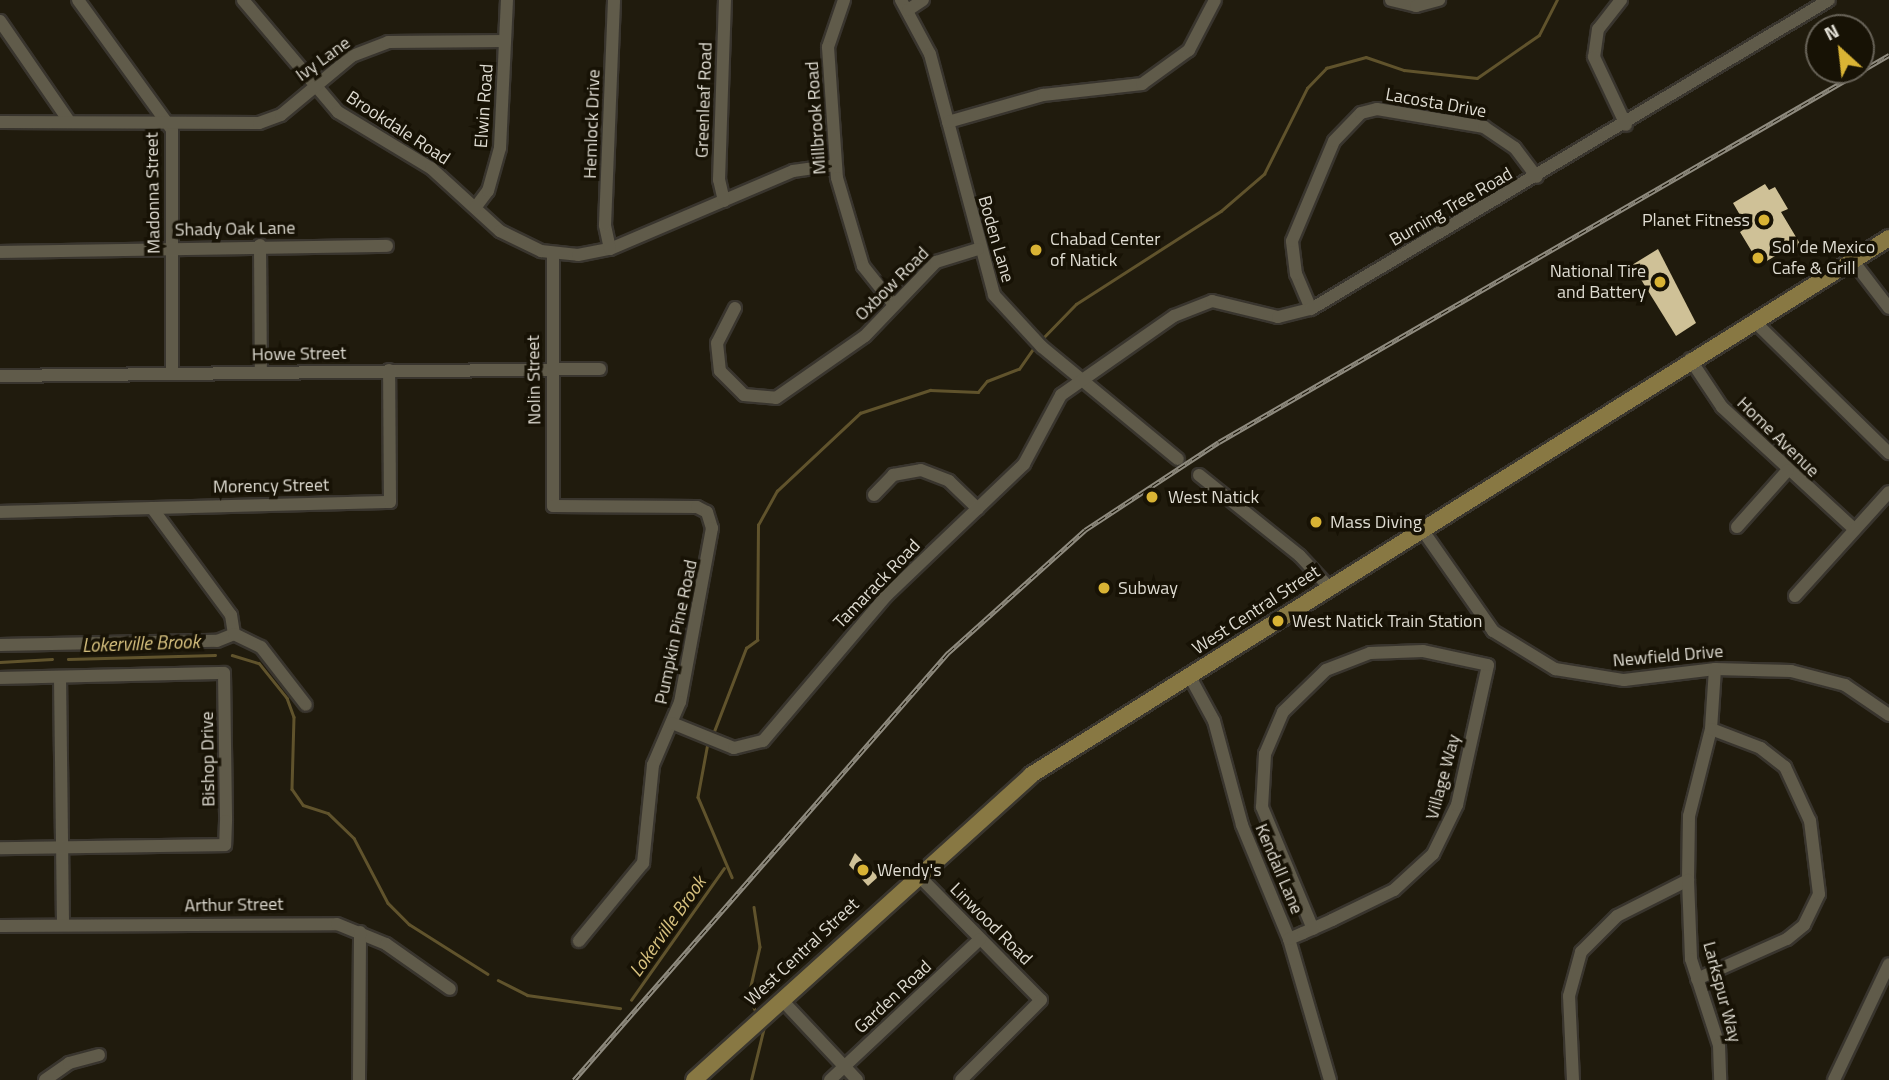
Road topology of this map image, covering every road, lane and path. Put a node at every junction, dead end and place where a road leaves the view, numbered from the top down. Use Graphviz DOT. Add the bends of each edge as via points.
graph roads {
  1 [pos="78,0"];
  2 [pos="243,0"];
  3 [pos="507,0"];
  4 [pos="614,0"];
  5 [pos="726,0"];
  6 [pos="844,0"];
  7 [pos="923,0"];
  8 [pos="1215,0"];
  9 [pos="1391,0"];
  10 [pos="1439,0"];
  11 [pos="1621,0"];
  12 [pos="1829,0"];
  13 [pos="904,5"];
  14 [pos="0,21"];
  15 [pos="505,41"];
  16 [pos="313,86"];
  17 [pos="69,121"];
  18 [pos="168,121"];
  19 [pos="0,122"];
  20 [pos="948,122"];
  21 [pos="1626,125"];
  22 [pos="835,165"];
  23 [pos="1537,177"];
  24 [pos="724,201"];
  25 [pos="475,208"];
  26 [pos="1889,238"];
  27 [pos="260,245"];
  28 [pos="387,246"];
  29 [pos="171,247"];
  30 [pos="978,249"];
  31 [pos="610,250"];
  32 [pos="0,252"];
  33 [pos="553,254"];
  34 [pos="1853,261"];
  35 [pos="894,305"];
  36 [pos="735,308"];
  37 [pos="1889,308"];
  38 [pos="1311,309"];
  39 [pos="1754,321"];
  40 [pos="1690,359"];
  41 [pos="552,369"];
  42 [pos="600,369"];
  43 [pos="389,370"];
  44 [pos="172,373"];
  45 [pos="261,373"];
  46 [pos="0,376"];
  47 [pos="1079,379"];
  48 [pos="1889,453"];
  49 [pos="1178,459"];
  50 [pos="1788,470"];
  51 [pos="1199,475"];
  52 [pos="1889,492"];
  53 [pos="874,495"];
  54 [pos="152,508"];
  55 [pos="978,509"];
  56 [pos="0,512"];
  57 [pos="707,512"];
  58 [pos="1737,527"];
  59 [pos="1421,528"];
  60 [pos="1854,528"];
  61 [pos="1328,586"];
  62 [pos="1795,596"];
  63 [pos="234,634"];
  64 [pos="0,645"];
  65 [pos="1715,668"];
  66 [pos="1189,675"];
  67 [pos="60,677"];
  68 [pos="0,678"];
  69 [pos="306,705"];
  70 [pos="1889,715"];
  71 [pos="672,723"];
  72 [pos="1711,729"];
  73 [pos="0,848"];
  74 [pos="62,848"];
  75 [pos="916,873"];
  76 [pos="1688,880"];
  77 [pos="63,925"];
  78 [pos="0,926"];
  79 [pos="1312,929"];
  80 [pos="360,932"];
  81 [pos="980,939"];
  82 [pos="1289,939"];
  83 [pos="579,941"];
  84 [pos="1889,964"];
  85 [pos="1697,979"];
  86 [pos="450,989"];
  87 [pos="781,999"];
  88 [pos="99,1055"];
  89 [pos="844,1066"];
  90 [pos="45,1080"];
  91 [pos="359,1080"];
  92 [pos="694,1080"];
  93 [pos="830,1080"];
  94 [pos="857,1080"];
  95 [pos="961,1080"];
  96 [pos="1330,1080"];
  97 [pos="1573,1080"];
  98 [pos="1720,1080"];
  99 [pos="1834,1080"];
  1 -- 18 [label="street, Madonna Street"];
  2 -- 16 [label="street, Brookdale Road"];
  3 -- 15 [label="street, Elwin Road"];
  4 -- 31 [label="street, Hemlock Drive" via="605,225"];
  5 -- 24 [label="street, Greenleaf Road" via="719,180"];
  6 -- 22 [label="street, Millbrook Road" via="828,47"];
  7 -- 13 [label="street"];
  8 -- 20 [label="street" via="1189,50 1142,83 1043,95"];
  9 -- 10 [label="street" via="1416,6"];
  11 -- 21 [label="street" via="1598,29 1594,57"];
  12 -- 21 [label="street, Burning Tree Road"];
  13 -- 20 [label="street, Boden Lane" via="926,43"];
  14 -- 17 [label="street"];
  15 -- 16 [label="street, Ivy Lane" via="388,42 352,56"];
  15 -- 25 [label="street, Elwin Road" via="498,159"];
  16 -- 18 [label="street, Ivy Lane" via="267,121"];
  16 -- 25 [label="street, Brookdale Road" via="346,118 419,160"];
  17 -- 18 [label="street, Ivy Lane"];
  17 -- 19 [label="street, Ivy Lane"];
  18 -- 29 [label="street, Madonna Street"];
  20 -- 30 [label="street, Boden Lane"];
  21 -- 23 [label="street, Burning Tree Road"];
  22 -- 24 [label="street, Brookdale Road" via="802,168"];
  22 -- 35 [label="street, Millbrook Road" via="863,266"];
  23 -- 38 [label="street, Burning Tree Road"];
  23 -- 38 [label="street, Lacosta Drive" via="1515,148 1484,127 1377,109 1361,113 1334,141 1296,229 1293,263"];
  24 -- 31 [label="street, Brookdale Road"];
  25 -- 33 [label="street, Brookdale Road" via="509,237"];
  26 -- 34 [label="main road, West Central Street"];
  27 -- 28 [label="street, Shady Oak Lane"];
  27 -- 29 [label="street, Shady Oak Lane"];
  27 -- 45 [label="street"];
  29 -- 32 [label="street, Shady Oak Lane"];
  29 -- 44 [label="street, Madonna Street"];
  30 -- 35 [label="street, Oxbow Road" via="936,262"];
  30 -- 47 [label="street, Boden Lane" via="994,295 1030,337"];
  31 -- 33 [label="street, Brookdale Road"];
  33 -- 41 [label="street, Nolin Street"];
  34 -- 37 [label="street"];
  34 -- 39 [label="main road, West Central Street"];
  35 -- 36 [label="street, Oxbow Road" via="865,336 820,363 790,391 760,399 729,385 718,362 720,332"];
  38 -- 47 [label="street, Burning Tree Road" via="1279,317 1223,301 1202,302"];
  39 -- 40 [label="main road, West Central Street"];
  39 -- 48 [label="street"];
  40 -- 50 [label="street, Home Avenue" via="1709,392"];
  40 -- 59 [label="main road, West Central Street"];
  41 -- 42 [label="street, Howe Street"];
  41 -- 43 [label="street, Howe Street"];
  41 -- 57 [label="street, Nolin Street" via="553,506 690,506"];
  43 -- 45 [label="street, Howe Street"];
  43 -- 54 [label="street, Morency Street" via="390,502"];
  44 -- 45 [label="street, Howe Street"];
  44 -- 46 [label="street, Howe Street"];
  47 -- 49 [label="street, Boden Lane"];
  47 -- 55 [label="street, Tamarack Road" via="1049,411 1031,456"];
  50 -- 58 [label="street"];
  50 -- 60 [label="street, Home Avenue"];
  51 -- 61 [label="street" via="1300,556"];
  52 -- 60 [label="street"];
  53 -- 55 [label="street" via="893,475 921,470 949,481"];
  54 -- 56 [label="street, Morency Street"];
  54 -- 63 [label="street" via="231,615"];
  55 -- 71 [label="street, Tamarack Road" via="880,602 770,736 748,750 719,744"];
  57 -- 71 [label="street, Pumpkin Pine Road" via="710,558"];
  59 -- 61 [label="main road, West Central Street"];
  59 -- 65 [label="street, Newfield Drive" via="1485,622 1538,662 1608,680"];
  60 -- 62 [label="street"];
  61 -- 66 [label="main road, West Central Street"];
  63 -- 64 [label="street" via="216,641"];
  63 -- 69 [label="street" via="261,647"];
  65 -- 70 [label="street, Newfield Drive" via="1771,669 1830,680"];
  65 -- 72 [label="street, Larkspur Way"];
  66 -- 75 [label="main road, West Central Street" via="1031,775"];
  66 -- 82 [label="street, Kendall Lane" via="1214,721 1242,825"];
  67 -- 68 [label="street, Bishop Drive"];
  67 -- 74 [label="street"];
  67 -- 74 [label="street, Bishop Drive" via="224,673 226,821 225,845"];
  71 -- 83 [label="street, Pumpkin Pine Road" via="653,765 643,863"];
  72 -- 76 [label="street, Larkspur Way" via="1692,791"];
  72 -- 85 [label="street" via="1761,748 1785,767 1810,821 1819,894 1804,925 1787,939"];
  73 -- 74 [label="street, Bishop Drive"];
  74 -- 77 [label="street"];
  75 -- 81 [label="street, Linwood Road"];
  75 -- 87 [label="main road, West Central Street"];
  76 -- 85 [label="street, Larkspur Way"];
  76 -- 97 [label="street" via="1617,916 1581,952 1569,996"];
  77 -- 78 [label="street, Arthur Street"];
  77 -- 80 [label="street, Arthur Street" via="306,922"];
  79 -- 79 [label="street, Village Way" via="1394,890 1433,854 1457,805 1488,665 1423,651 1370,653 1326,670 1283,712 1265,754 1262,807"];
  79 -- 82 [label="street, Village Way"];
  80 -- 86 [label="street, Arthur Street"];
  80 -- 91 [label="street"];
  81 -- 89 [label="street, Garden Road"];
  81 -- 95 [label="street, Linwood Road" via="1041,1000"];
  82 -- 96 [label="street, Kendall Lane"];
  84 -- 99 [label="street"];
  85 -- 98 [label="street, Larkspur Way" via="1719,1045"];
  87 -- 89 [label="street"];
  87 -- 92 [label="main road, West Central Street"];
  88 -- 90 [label="street" via="69,1063"];
  89 -- 93 [label="street, Garden Road"];
  89 -- 94 [label="street"];
}
